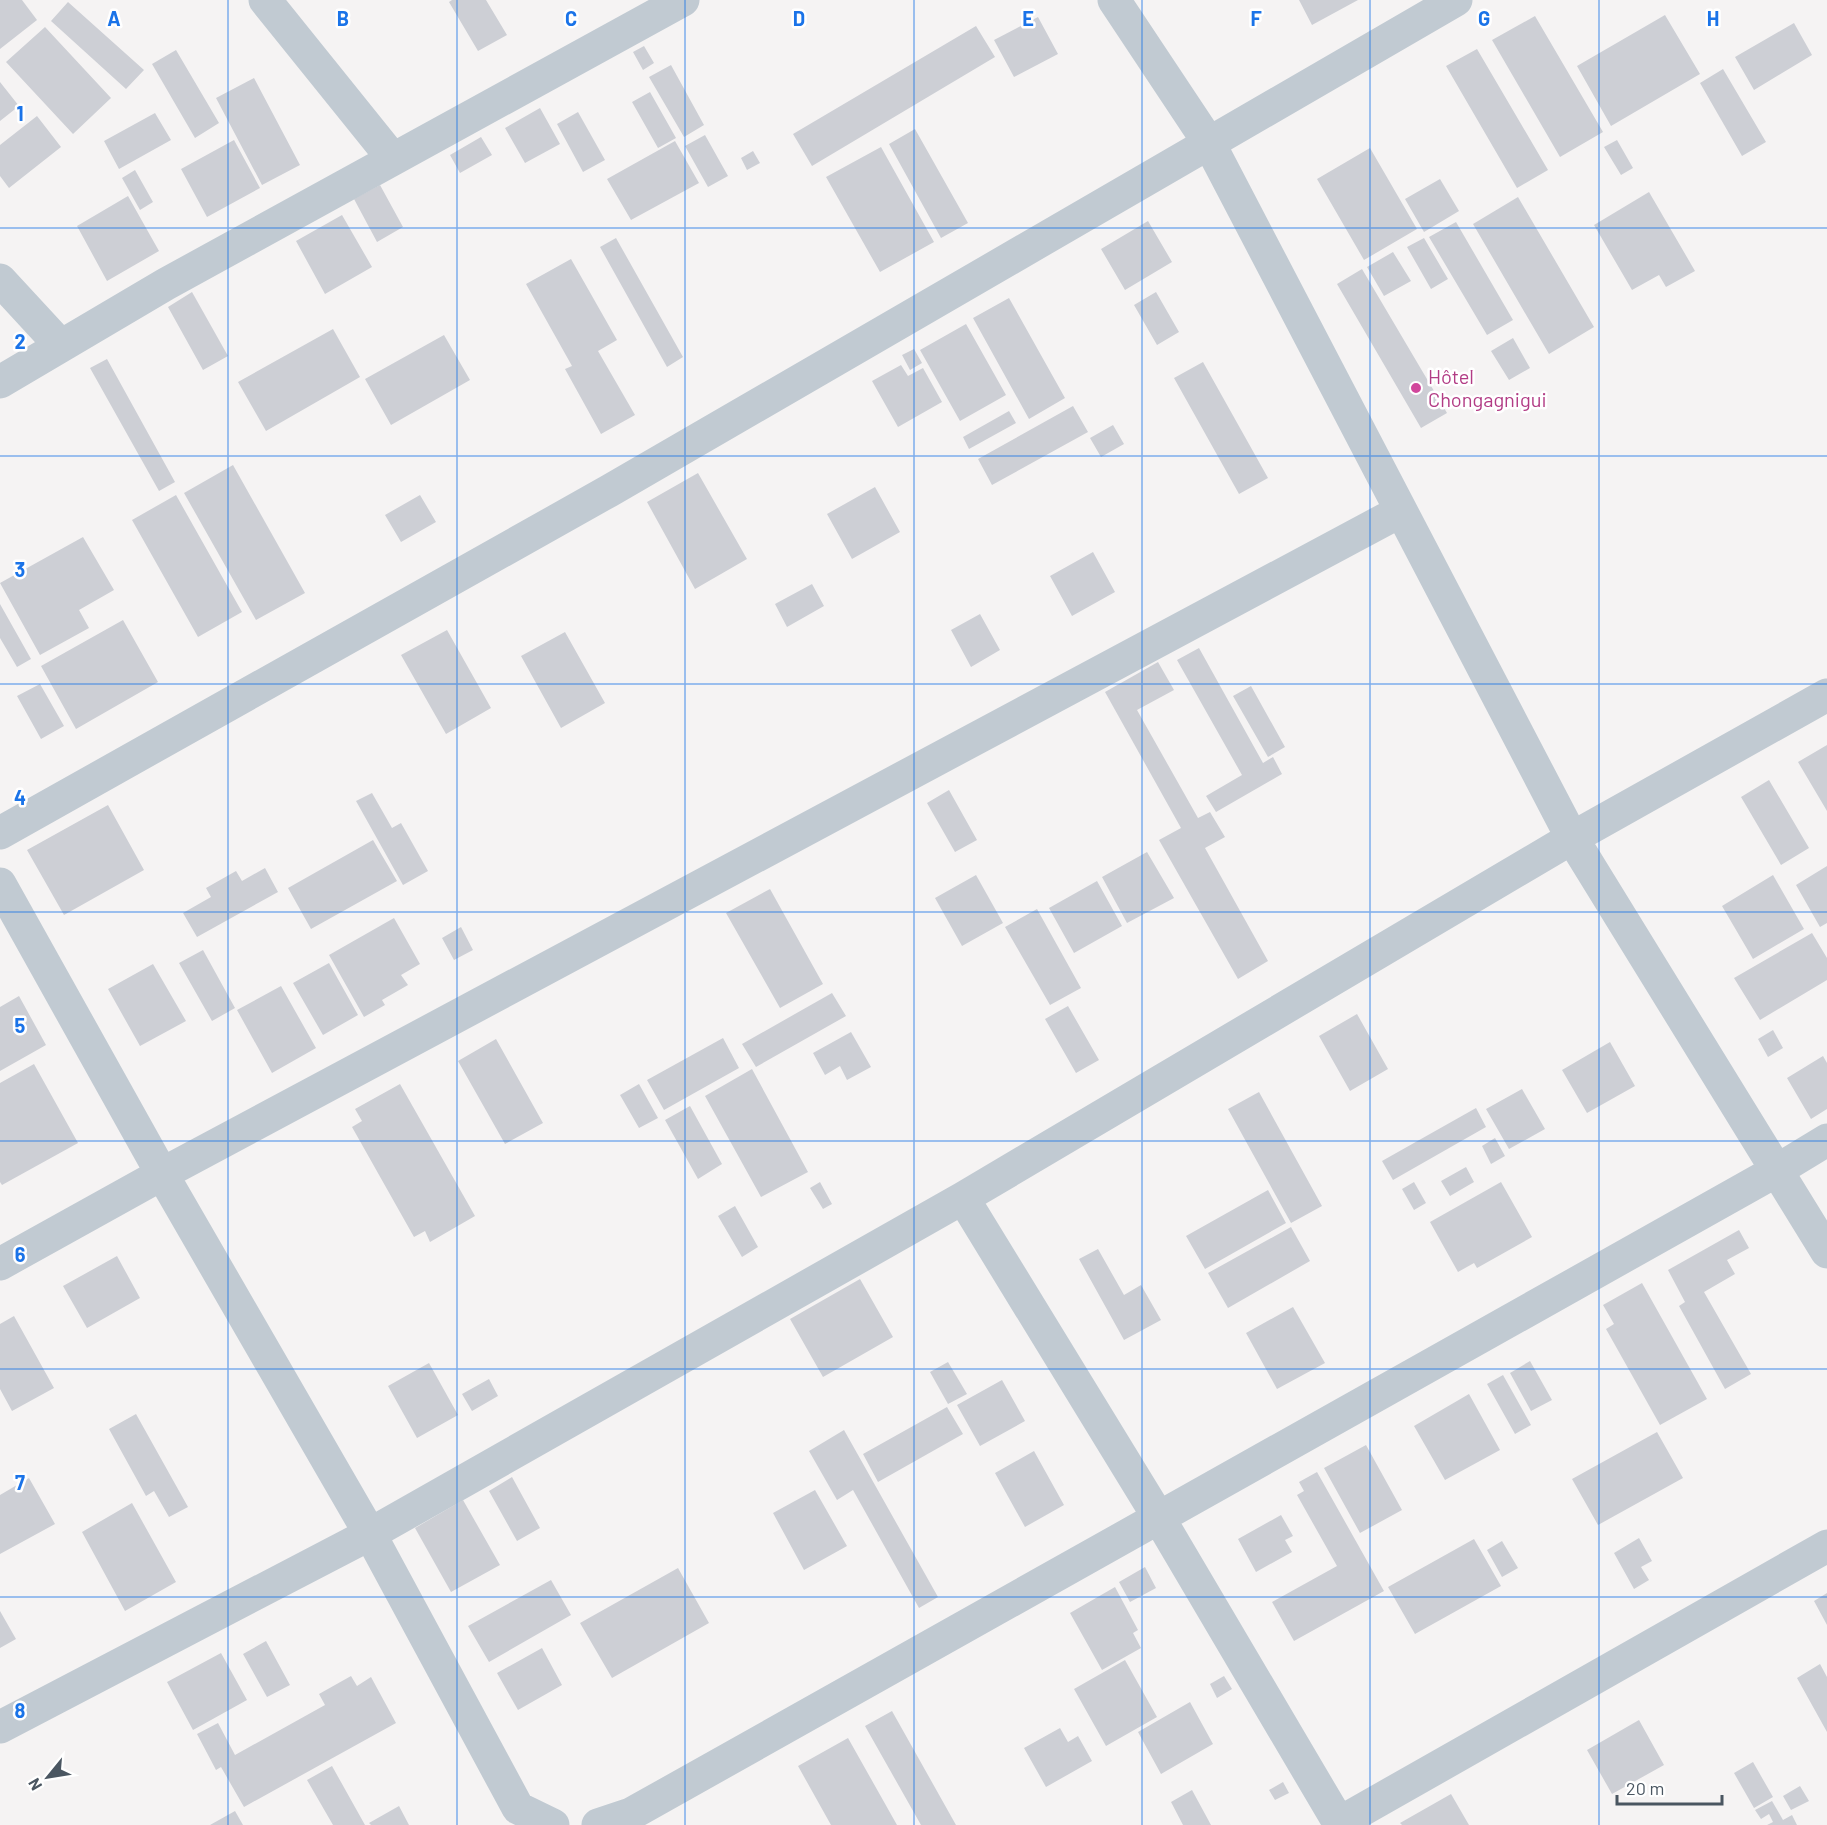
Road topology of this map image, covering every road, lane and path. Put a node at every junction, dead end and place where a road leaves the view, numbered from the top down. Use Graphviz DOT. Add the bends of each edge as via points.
graph roads {
  1 [pos="265,0"];
  2 [pos="683,0"];
  3 [pos="1114,0"];
  4 [pos="1456,0"];
  5 [pos="1209,143"];
  6 [pos="393,159"];
  7 [pos="0,280"];
  8 [pos="61,346"];
  9 [pos="0,382"];
  10 [pos="1401,511"];
  11 [pos="1827,695"];
  12 [pos="0,833"];
  13 [pos="1572,838"];
  14 [pos="0,884"];
  15 [pos="1827,1140"];
  16 [pos="1776,1171"];
  17 [pos="162,1174"];
  18 [pos="963,1198"];
  19 [pos="1827,1252"];
  20 [pos="0,1264"];
  21 [pos="1159,1518"];
  22 [pos="369,1534"];
  23 [pos="1827,1546"];
  24 [pos="0,1727"];
  25 [pos="553,1825"];
  26 [pos="598,1825"];
  1 -- 6 [label="street"];
  2 -- 6 [label="street"];
  3 -- 5 [label="street"];
  4 -- 5 [label="street"];
  5 -- 10 [label="street"];
  5 -- 12 [label="street" via="609,491"];
  6 -- 8 [label="street"];
  7 -- 8 [label="street"];
  8 -- 9 [label="street"];
  10 -- 13 [label="street"];
  10 -- 17 [label="street"];
  11 -- 13 [label="street"];
  13 -- 16 [label="street"];
  13 -- 18 [label="street"];
  14 -- 17 [label="street"];
  15 -- 16 [label="street"];
  16 -- 19 [label="street"];
  16 -- 21 [label="street"];
  17 -- 20 [label="street"];
  17 -- 22 [label="street"];
  18 -- 21 [label="street"];
  18 -- 22 [label="street"];
  21 -- 23 [label="street" via="1339,1823"];
  21 -- 26 [label="street" via="631,1814"];
  22 -- 24 [label="street"];
  22 -- 25 [label="street" via="518,1808"];
}
